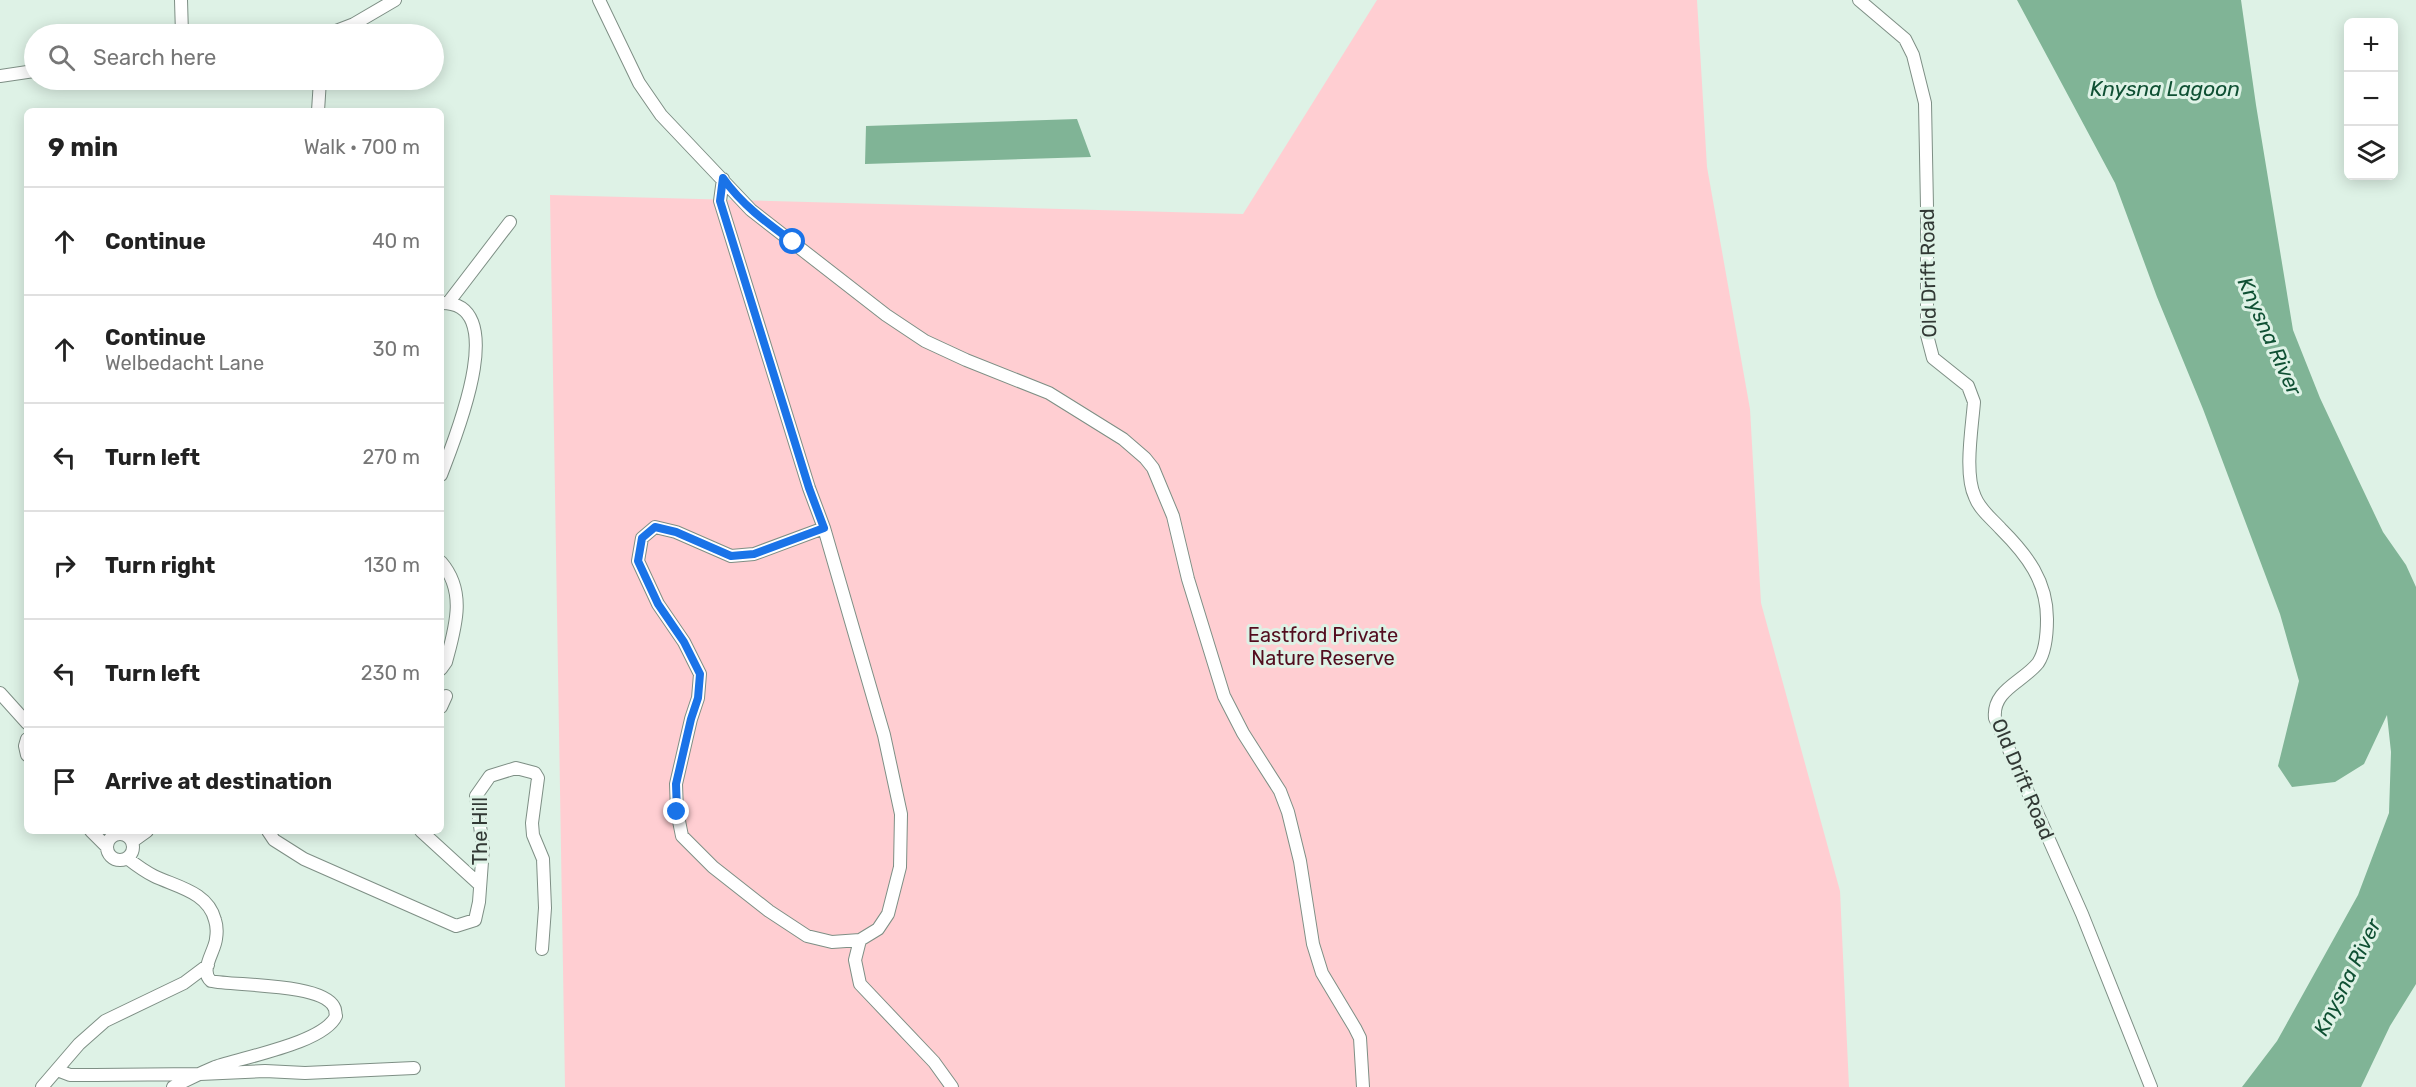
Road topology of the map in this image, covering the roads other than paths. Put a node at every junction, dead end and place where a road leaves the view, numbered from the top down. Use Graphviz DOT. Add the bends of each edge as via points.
graph roads {
  1 [pos="181,0"];
  2 [pos="395,0"];
  3 [pos="599,0"];
  4 [pos="1859,0"];
  5 [pos="182,24"];
  6 [pos="354,24"];
  7 [pos="24,72"];
  8 [pos="0,75"];
  9 [pos="319,90"];
  10 [pos="318,108"];
  11 [pos="723,178"];
  12 [pos="510,222"];
  13 [pos="445,303"];
  14 [pos="444,467"];
  15 [pos="824,528"];
  16 [pos="444,566"];
  17 [pos="444,665"];
  18 [pos="0,693"];
  19 [pos="24,720"];
  20 [pos="94,834"];
  21 [pos="116,834"];
  22 [pos="125,834"];
  23 [pos="143,834"];
  24 [pos="270,834"];
  25 [pos="425,834"];
  26 [pos="133,842"];
  27 [pos="107,847"];
  28 [pos="128,858"];
  29 [pos="479,884"];
  30 [pos="860,940"];
  31 [pos="542,949"];
  32 [pos="208,965"];
  33 [pos="414,1068"];
  34 [pos="57,1070"];
  35 [pos="200,1074"];
  36 [pos="42,1087"];
  37 [pos="173,1087"];
  38 [pos="952,1087"];
  39 [pos="1363,1087"];
  40 [pos="2151,1087"];
  1 -- 5 [label="street"];
  2 -- 6 [label="street"];
  3 -- 11 [label="street" via="639,83 673,129"];
  4 -- 40 [label="street, Old Drift Road" via="1905,39 1925,103 1926,335 1933,358 1972,391 1970,479 1974,497 2033,565 2046,599 2043,653 2037,664 2002,693 1994,709 1995,718 2082,914"];
  7 -- 8 [label="street"];
  9 -- 10 [label="street"];
  11 -- 15 [label="street" via="720,201"];
  11 -- 39 [label="street" via="751,210 886,315 925,341 1049,393 1123,439 1153,468 1173,516 1224,696 1280,791 1288,812 1313,944 1322,973 1360,1038"];
  12 -- 13 [label="street"];
  13 -- 14 [label="street" via="468,315 475,327 477,353 465,410"];
  15 -- 30 [label="street" via="884,735 901,814 900,867 890,905 878,929"];
  15 -- 30 [label="street" via="754,554 731,556 655,527 642,538 638,561 658,604 700,674 698,698 676,784 682,836 769,912 807,936 832,942"];
  16 -- 17 [label="street" via="457,596 458,613"];
  18 -- 19 [label="street"];
  20 -- 27 [label="street"];
  21 -- 27 [label="street"];
  22 -- 26 [label="street"];
  23 -- 26 [label="street"];
  24 -- 29 [label="street, The Hill" via="304,859 456,926 475,920"];
  25 -- 29 [label="street"];
  26 -- 28 [label="street" via="133,853"];
  27 -- 28 [label="street" via="114,859"];
  28 -- 32 [label="street" via="150,874 195,894 208,906 217,930"];
  29 -- 31 [label="street, The Hill" via="483,848 476,796 479,790 490,776 516,768 536,773 532,823 543,859"];
  30 -- 38 [label="street" via="855,960 860,984 934,1062"];
  32 -- 34 [label="street" via="184,983 105,1021"];
  32 -- 35 [label="street" via="207,978 211,981 313,994 326,998 334,1006 336,1016 316,1034"];
  33 -- 35 [label="street"];
  34 -- 35 [label="street" via="70,1075"];
  34 -- 36 [label="street"];
  35 -- 37 [label="street"];
}
